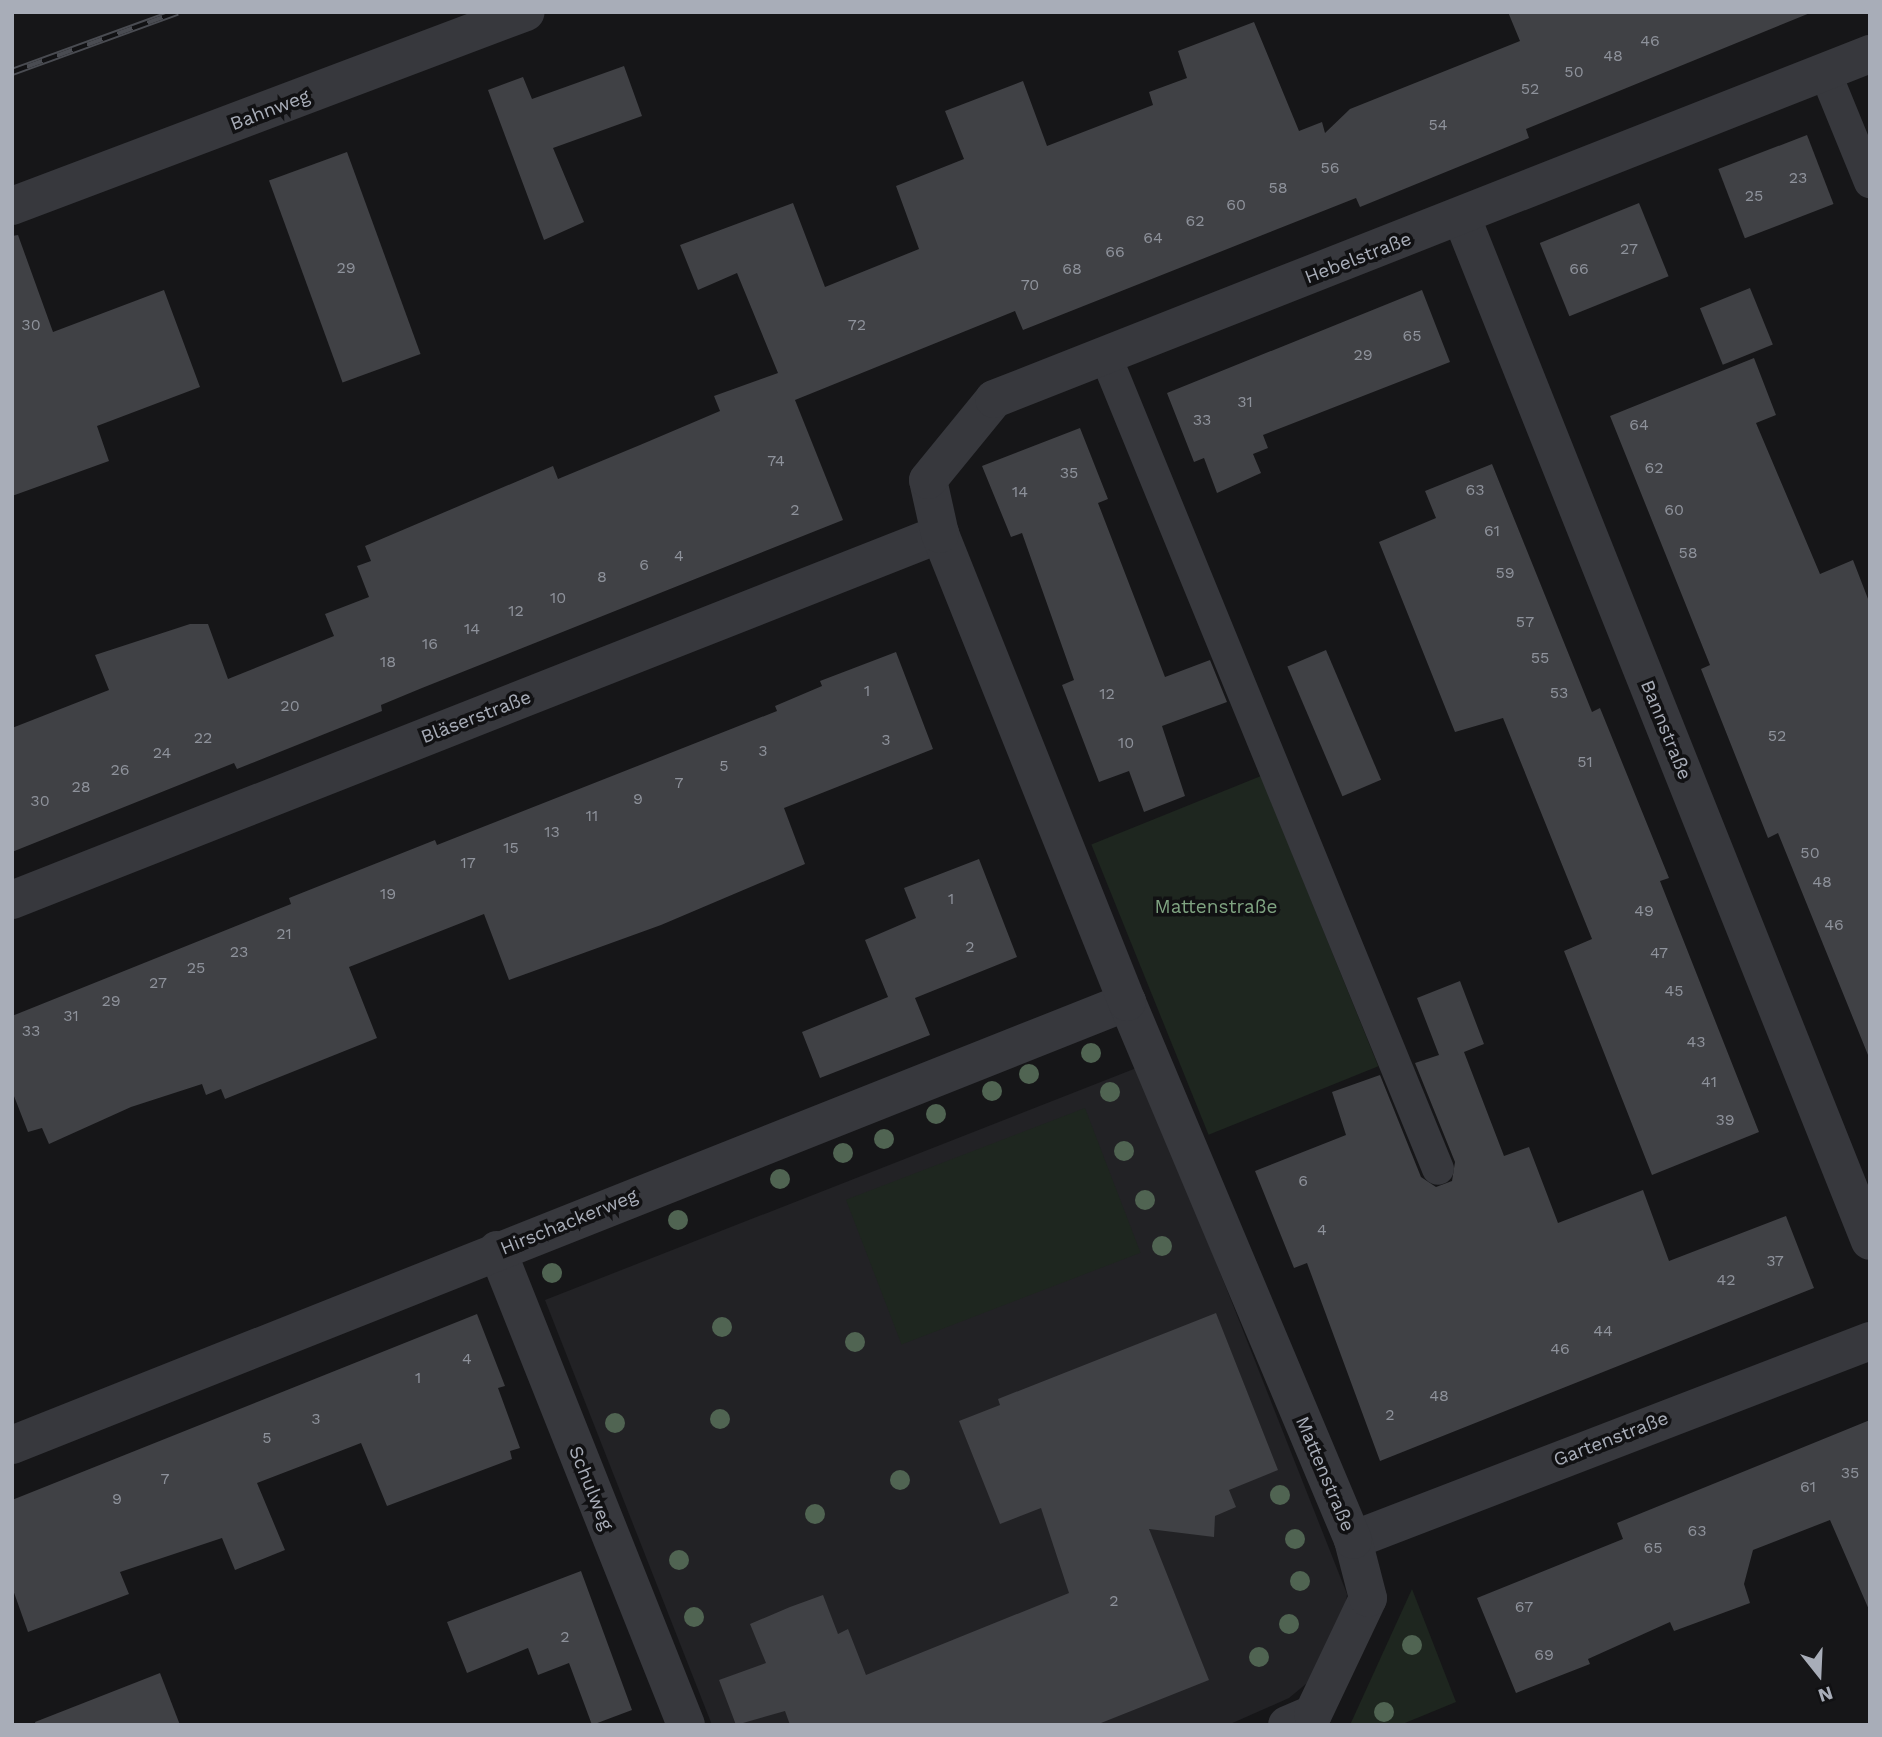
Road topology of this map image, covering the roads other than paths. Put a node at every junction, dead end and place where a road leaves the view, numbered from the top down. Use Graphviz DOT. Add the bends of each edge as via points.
graph roads {
  1 [pos="527,12"];
  2 [pos="1870,54"];
  3 [pos="1825,72"];
  4 [pos="1870,182"];
  5 [pos="12,206"];
  6 [pos="1462,218"];
  7 [pos="1106,356"];
  8 [pos="940,534"];
  9 [pos="12,900"];
  10 [pos="1127,1002"];
  11 [pos="1438,1169"];
  12 [pos="1870,1241"];
  13 [pos="497,1250"];
  14 [pos="1870,1340"];
  15 [pos="12,1445"];
  16 [pos="1353,1540"];
  17 [pos="1300,1719"];
  18 [pos="686,1725"];
  1 -- 5 [label="street, Bahnweg"];
  2 -- 3 [label="street, Hebelstraße"];
  3 -- 4 [label="lane"];
  3 -- 6 [label="street, Hebelstraße"];
  6 -- 7 [label="street, Hebelstraße"];
  6 -- 12 [label="street, Bannstraße"];
  7 -- 8 [label="street, Hebelstraße" via="994,399 928,480"];
  7 -- 11 [label="lane"];
  8 -- 9 [label="street, Bläserstraße"];
  8 -- 10 [label="street, Mattenstraße"];
  10 -- 13 [label="street, Hirschackerweg"];
  10 -- 16 [label="street, Mattenstraße"];
  13 -- 15 [label="street, Hirschackerweg"];
  13 -- 18 [label="street, Schulweg"];
  14 -- 16 [label="street, Gartenstraße"];
  16 -- 17 [label="street, Mattenstraße" via="1368,1598"];
}
